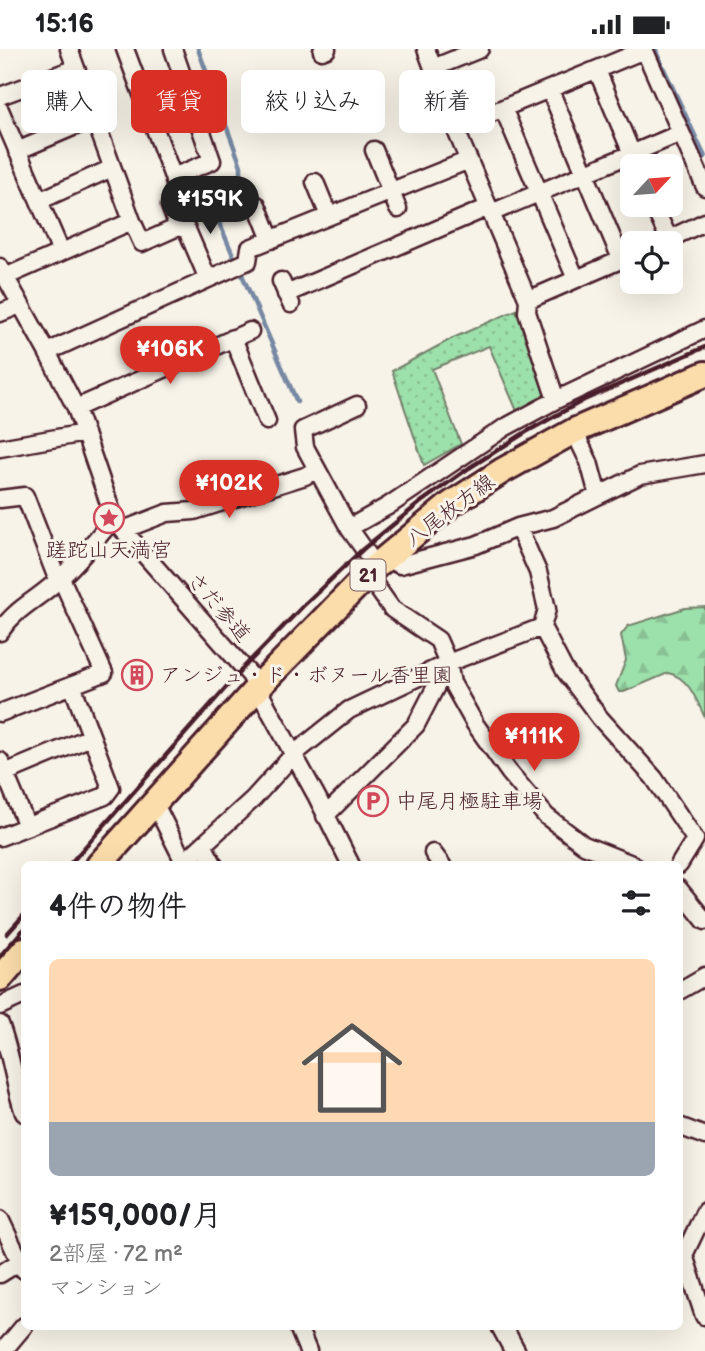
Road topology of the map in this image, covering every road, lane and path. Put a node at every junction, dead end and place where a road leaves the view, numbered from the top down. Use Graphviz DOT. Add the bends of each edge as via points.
graph roads {
  1 [pos="69,49"];
  2 [pos="125,49"];
  3 [pos="426,49"];
  4 [pos="480,49"];
  5 [pos="644,49"];
  6 [pos="180,52"];
  7 [pos="76,68"];
  8 [pos="433,68"];
  9 [pos="133,70"];
  10 [pos="184,70"];
  11 [pos="597,71"];
  12 [pos="550,90"];
  13 [pos="0,96"];
  14 [pos="503,108"];
  15 [pos="0,110"];
  16 [pos="495,111"];
  17 [pos="59,133"];
  18 [pos="100,133"];
  19 [pos="156,133"];
  20 [pos="202,133"];
  21 [pos="457,133"];
  22 [pos="681,133"];
  23 [pos="17,151"];
  24 [pos="374,151"];
  25 [pos="632,154"];
  26 [pos="644,154"];
  27 [pos="469,160"];
  28 [pos="620,164"];
  29 [pos="113,168"];
  30 [pos="585,174"];
  31 [pos="173,177"];
  32 [pos="315,181"];
  33 [pos="705,187"];
  34 [pos="391,191"];
  35 [pos="539,193"];
  36 [pos="39,201"];
  37 [pos="257,205"];
  38 [pos="398,209"];
  39 [pos="490,210"];
  40 [pos="329,216"];
  41 [pos="132,221"];
  42 [pos="705,222"];
  43 [pos="178,227"];
  44 [pos="683,232"];
  45 [pos="271,240"];
  46 [pos="620,243"];
  47 [pos="61,252"];
  48 [pos="620,260"];
  49 [pos="3,272"];
  50 [pos="208,279"];
  51 [pos="576,279"];
  52 [pos="286,293"];
  53 [pos="528,300"];
  54 [pos="20,305"];
  55 [pos="0,313"];
  56 [pos="705,329"];
  57 [pos="250,331"];
  58 [pos="233,338"];
  59 [pos="47,352"];
  60 [pos="705,374"];
  61 [pos="556,400"];
  62 [pos="357,405"];
  63 [pos="76,408"];
  64 [pos="267,421"];
  65 [pos="574,431"];
  66 [pos="85,433"];
  67 [pos="0,449"];
  68 [pos="705,464"];
  69 [pos="317,469"];
  70 [pos="598,495"];
  71 [pos="0,499"];
  72 [pos="119,524"];
  73 [pos="518,527"];
  74 [pos="349,528"];
  75 [pos="376,566"];
  76 [pos="60,579"];
  77 [pos="2,623"];
  78 [pos="542,627"];
  79 [pos="449,663"];
  80 [pos="72,685"];
  81 [pos="258,687"];
  82 [pos="0,713"];
  83 [pos="91,737"];
  84 [pos="290,759"];
  85 [pos="2,770"];
  86 [pos="154,802"];
  87 [pos="325,815"];
  88 [pos="27,826"];
  89 [pos="0,837"];
  90 [pos="203,845"];
  91 [pos="102,861"];
  92 [pos="182,861"];
  93 [pos="185,861"];
  94 [pos="212,861"];
  95 [pos="349,861"];
  96 [pos="624,861"];
  97 [pos="681,861"];
  98 [pos="683,894"];
  99 [pos="705,921"];
  100 [pos="21,954"];
  101 [pos="705,976"];
  102 [pos="0,978"];
  103 [pos="683,989"];
  104 [pos="21,996"];
  105 [pos="0,1006"];
  106 [pos="0,1024"];
  107 [pos="21,1104"];
  108 [pos="683,1128"];
  109 [pos="705,1136"];
  110 [pos="705,1211"];
  111 [pos="0,1219"];
  112 [pos="21,1258"];
  113 [pos="21,1264"];
  114 [pos="0,1274"];
  115 [pos="704,1315"];
  116 [pos="21,1330"];
  117 [pos="299,1330"];
  118 [pos="504,1330"];
  119 [pos="3,1351"];
  120 [pos="308,1351"];
  121 [pos="514,1351"];
  1 -- 7 [label="street"];
  2 -- 9 [label="street"];
  3 -- 8 [label="street"];
  4 -- 8 [label="street"];
  5 -- 11 [label="street"];
  5 -- 22 [label="street"];
  6 -- 10 [label="street"];
  7 -- 13 [label="street"];
  11 -- 12 [label="street"];
  11 -- 25 [label="street"];
  12 -- 14 [label="street"];
  12 -- 30 [label="street"];
  14 -- 16 [label="street"];
  14 -- 35 [label="street"];
  15 -- 23 [label="street"];
  17 -- 23 [label="street"];
  18 -- 29 [label="street"];
  19 -- 31 [label="street"];
  20 -- 31 [label="street" via="212,161"];
  21 -- 27 [label="street"];
  22 -- 26 [label="street"];
  22 -- 33 [label="street"];
  23 -- 36 [label="street"];
  24 -- 34 [label="street"];
  27 -- 34 [label="street"];
  27 -- 39 [label="street"];
  28 -- 30 [label="street"];
  29 -- 36 [label="street"];
  29 -- 41 [label="street"];
  30 -- 35 [label="street"];
  30 -- 46 [label="street"];
  31 -- 43 [label="street" via="176,190 170,206"];
  32 -- 40 [label="street"];
  34 -- 38 [label="street"];
  34 -- 40 [label="street"];
  35 -- 39 [label="street"];
  35 -- 51 [label="street"];
  36 -- 47 [label="street"];
  37 -- 45 [label="street"];
  39 -- 52 [label="street" via="420,243"];
  39 -- 53 [label="street"];
  40 -- 45 [label="street"];
  41 -- 43 [label="street" via="142,243"];
  41 -- 47 [label="street"];
  42 -- 44 [label="street"];
  43 -- 50 [label="street" via="187,230"];
  45 -- 50 [label="street" via="250,248 248,261"];
  47 -- 49 [label="street"];
  48 -- 51 [label="street"];
  49 -- 54 [label="street, さだ参道"];
  50 -- 59 [label="street"];
  51 -- 53 [label="street"];
  53 -- 61 [label="street" via="527,312"];
  54 -- 55 [label="street"];
  54 -- 59 [label="street, さだ参道"];
  56 -- 61 [label="street"];
  57 -- 58 [label="street"];
  58 -- 63 [label="street"];
  58 -- 64 [label="street"];
  59 -- 63 [label="street, さだ参道"];
  60 -- 65 [label="main road, 八尾枚方線 / 21"];
  61 -- 74 [label="street" via="504,428"];
  62 -- 69 [label="street" via="303,430 305,447"];
  63 -- 66 [label="street, さだ参道"];
  65 -- 70 [label="street"];
  65 -- 75 [label="main road, 八尾枚方線 / 21" via="451,504"];
  66 -- 67 [label="street"];
  66 -- 72 [label="street, さだ参道"];
  68 -- 70 [label="street" via="640,475"];
  69 -- 72 [label="street" via="194,511"];
  69 -- 74 [label="street"];
  70 -- 73 [label="street" via="553,518"];
  71 -- 76 [label="street" via="25,496"];
  72 -- 76 [label="street"];
  72 -- 81 [label="street, さだ参道"];
  73 -- 75 [label="street" via="476,545 400,565"];
  73 -- 78 [label="street" via="538,572 547,609"];
  74 -- 75 [label="street"];
  75 -- 79 [label="street" via="392,609 438,639"];
  75 -- 81 [label="main road, 八尾枚方線 / 21"];
  76 -- 77 [label="street"];
  76 -- 80 [label="street" via="104,673"];
  78 -- 79 [label="street"];
  78 -- 97 [label="street" via="565,671 654,778 691,831 695,839"];
  79 -- 84 [label="street" via="349,710"];
  79 -- 87 [label="street" via="416,725"];
  79 -- 96 [label="street" via="452,683 475,724 546,815 584,845"];
  80 -- 82 [label="street"];
  80 -- 83 [label="street"];
  81 -- 84 [label="street, さだ参道"];
  81 -- 86 [label="main road, 八尾枚方線 / 21"];
  83 -- 85 [label="street"];
  83 -- 88 [label="street" via="111,788 105,796"];
  84 -- 87 [label="street, さだ参道"];
  84 -- 90 [label="street"];
  85 -- 88 [label="street"];
  86 -- 91 [label="main road, 八尾枚方線 / 21"];
  86 -- 92 [label="street"];
  87 -- 95 [label="street, さだ参道"];
  88 -- 89 [label="street"];
  90 -- 93 [label="street"];
  90 -- 94 [label="street"];
  98 -- 99 [label="street"];
  100 -- 102 [label="main road"];
  101 -- 103 [label="street"];
  104 -- 105 [label="street"];
  106 -- 107 [label="street"];
  108 -- 109 [label="street"];
  110 -- 115 [label="street" via="684,1255"];
  111 -- 112 [label="street"];
  113 -- 114 [label="street"];
  116 -- 119 [label="street"];
  117 -- 120 [label="street"];
  118 -- 121 [label="street"];
}
